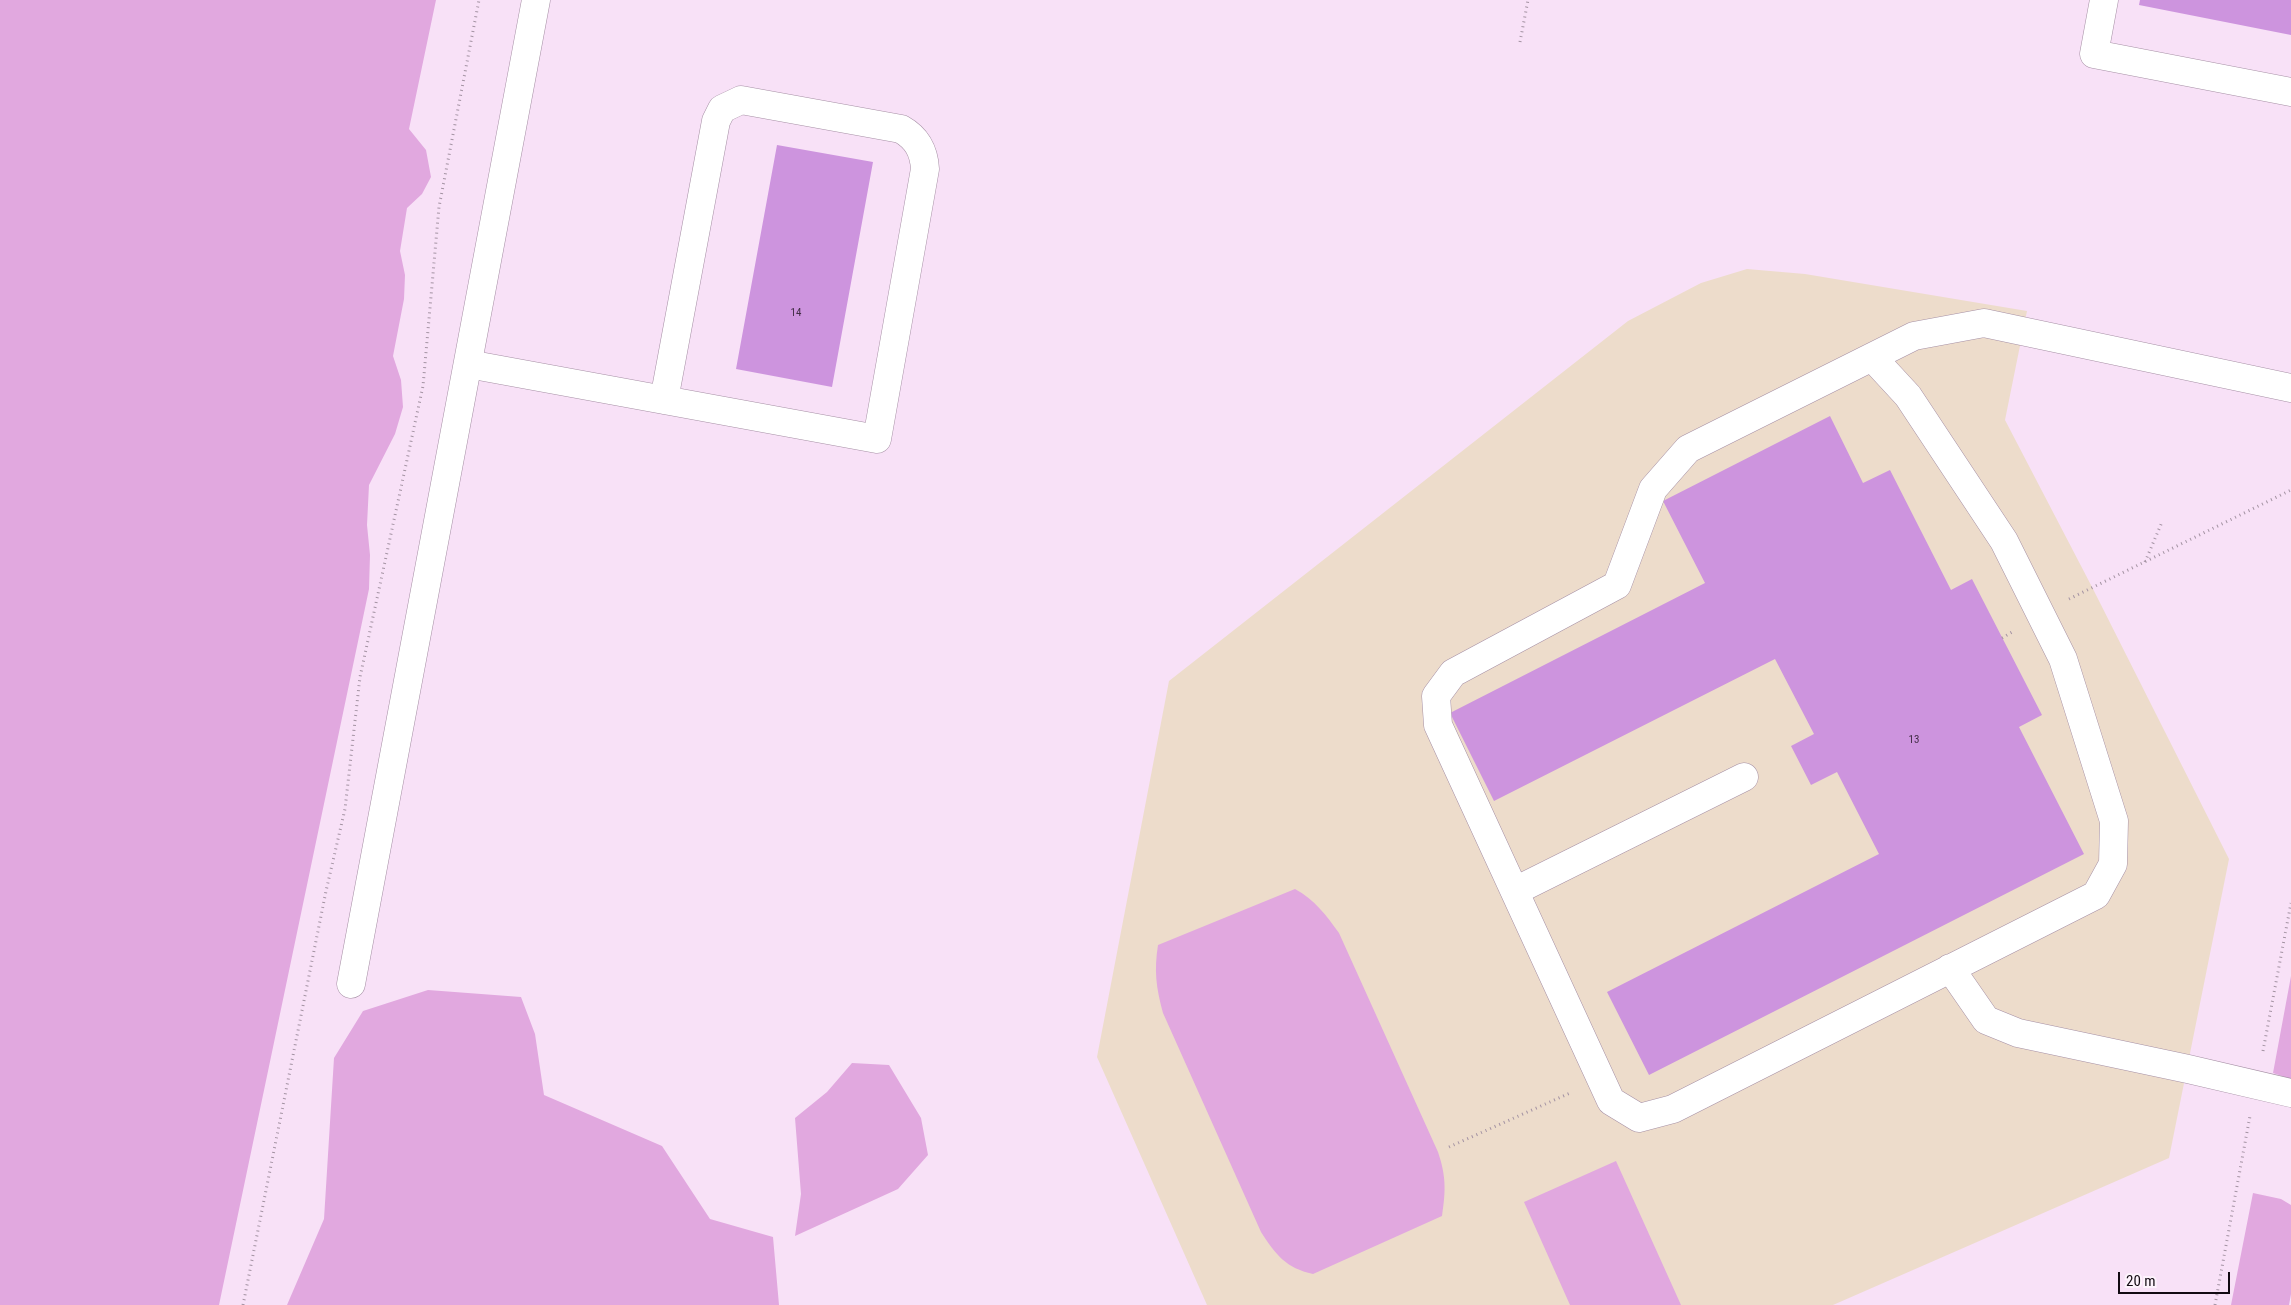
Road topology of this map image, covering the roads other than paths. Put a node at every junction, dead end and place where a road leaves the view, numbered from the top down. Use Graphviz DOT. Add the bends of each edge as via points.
graph roads {
  1 [pos="536,0"];
  2 [pos="2104,0"];
  3 [pos="2291,92"];
  4 [pos="1872,357"];
  5 [pos="468,364"];
  6 [pos="2291,388"];
  7 [pos="664,400"];
  8 [pos="1744,777"];
  9 [pos="1515,891"];
  10 [pos="1950,968"];
  11 [pos="352,984"];
  12 [pos="2291,1093"];
  1 -- 5 [label="street"];
  2 -- 3 [label="street" via="2094,54"];
  4 -- 6 [label="street" via="1914,336 1984,323"];
  4 -- 9 [label="street" via="1688,449 1653,489 1617,585 1453,673 1436,696 1438,725"];
  4 -- 10 [label="street" via="1908,396 2004,541 2063,659 2114,821 2113,864 2096,895"];
  5 -- 7 [label="street"];
  5 -- 11 [label="street"];
  7 -- 7 [label="street" via="716,121 722,110 741,100 901,129 912,137 923,154 925,169 877,439"];
  8 -- 9 [label="street"];
  9 -- 10 [label="street" via="1611,1101 1639,1118 1673,1109"];
  10 -- 12 [label="street" via="1986,1020 2018,1033"];
}
